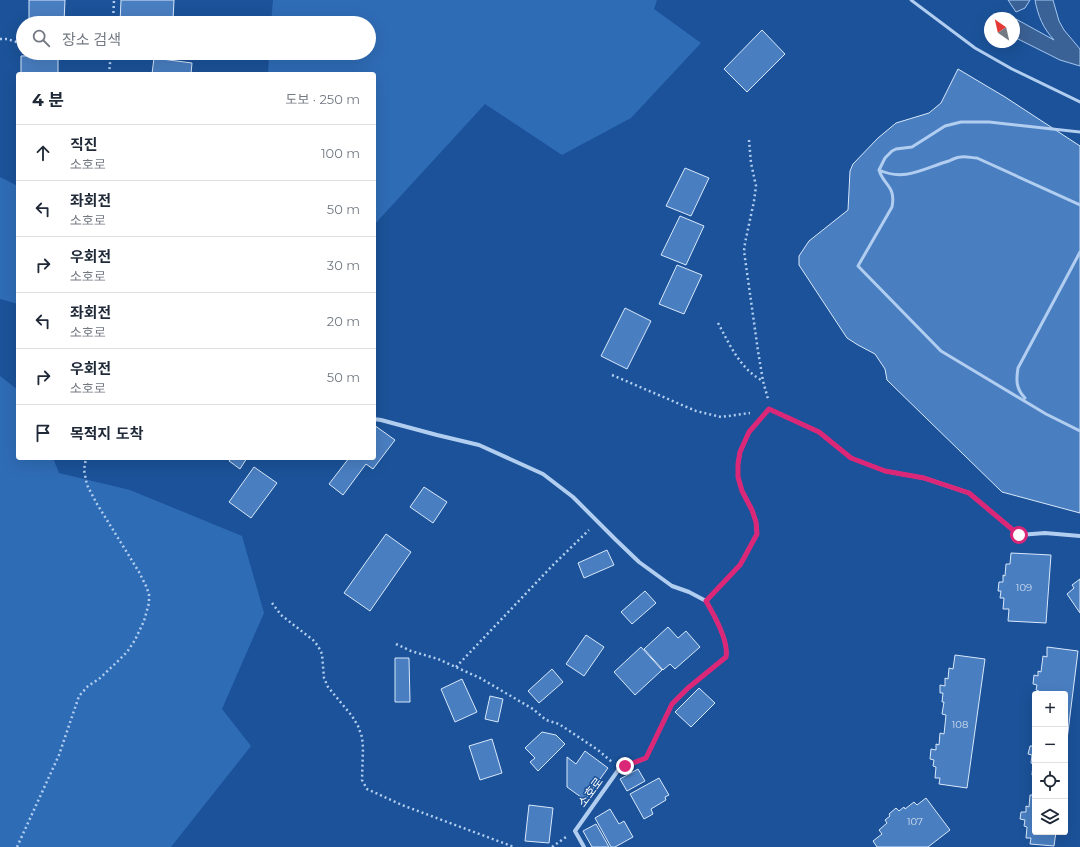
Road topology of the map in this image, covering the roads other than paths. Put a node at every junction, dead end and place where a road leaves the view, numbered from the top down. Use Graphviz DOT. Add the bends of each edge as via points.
graph roads {
  1 [pos="912,0"];
  2 [pos="1080,102"];
  3 [pos="1080,132"];
  4 [pos="879,170"];
  5 [pos="1080,205"];
  6 [pos="1080,252"];
  7 [pos="1028,402"];
  8 [pos="376,420"];
  9 [pos="1080,431"];
  10 [pos="1080,536"];
  11 [pos="706,601"];
  12 [pos="584,847"];
  1 -- 2 [label="lane" via="975,48"];
  3 -- 4 [label="lane" via="989,122 961,122 945,126 912,147 892,150"];
  4 -- 5 [label="lane" via="889,175 906,174 961,157 977,158"];
  4 -- 7 [label="lane" via="881,177 891,187 892,207 858,266 942,351"];
  6 -- 7 [label="lane" via="1018,368 1018,390"];
  7 -- 9 [label="lane"];
  8 -- 11 [label="street" via="479,445 543,474 573,497 639,562 672,586"];
  10 -- 11 [label="street" via="1045,533 1019,535 969,493 924,478 885,471 851,458 819,432 769,409 749,432 740,452 738,464 738,477 752,510 757,534 740,565"];
  11 -- 12 [label="street, 소호로" via="728,649 726,657 672,704 646,758 619,769 574,831"];
}
